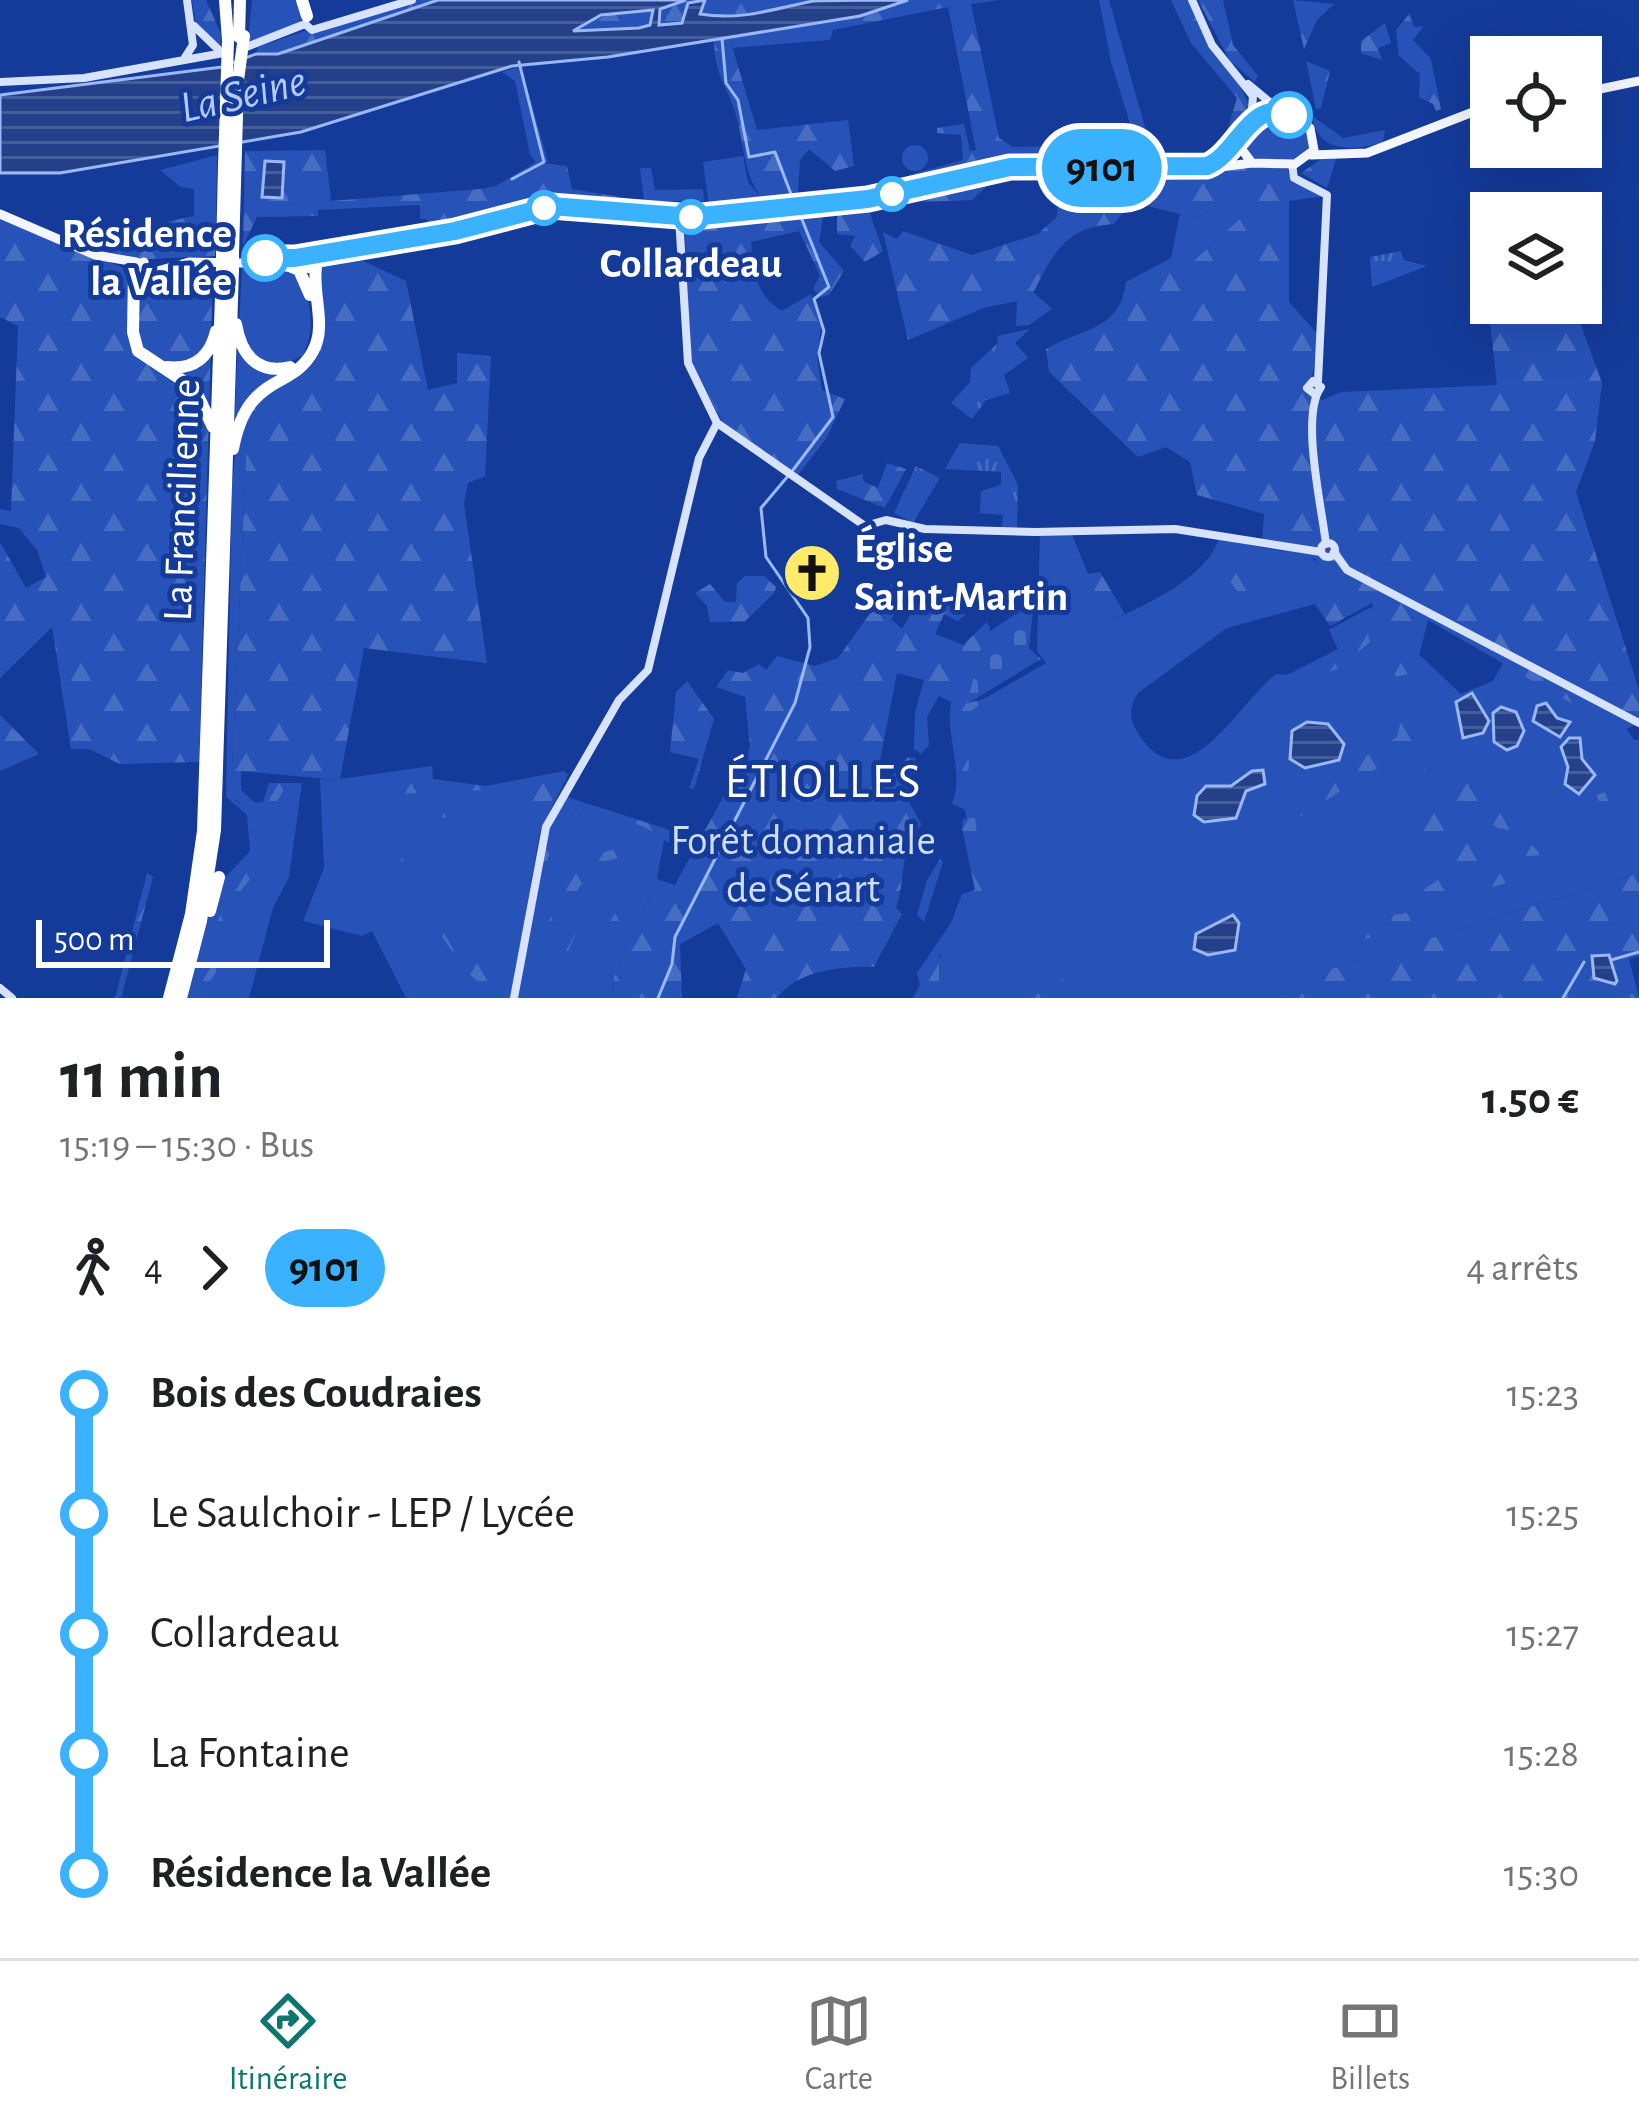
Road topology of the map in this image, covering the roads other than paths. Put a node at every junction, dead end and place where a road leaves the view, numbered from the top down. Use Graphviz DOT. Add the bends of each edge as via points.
graph roads {
  1 [pos="187,0"];
  2 [pos="228,0"];
  3 [pos="245,0"];
  4 [pos="412,0"];
  5 [pos="1194,0"];
  6 [pos="309,13"];
  7 [pos="191,26"];
  8 [pos="212,47"];
  9 [pos="1639,81"];
  10 [pos="0,82"];
  11 [pos="1602,89"];
  12 [pos="1279,110"];
  13 [pos="1470,114"];
  14 [pos="1251,121"];
  15 [pos="1430,130"];
  16 [pos="1313,132"];
  17 [pos="1241,136"];
  18 [pos="1311,154"];
  19 [pos="1252,163"];
  20 [pos="1292,164"];
  21 [pos="230,165"];
  22 [pos="1190,169"];
  23 [pos="0,214"];
  24 [pos="680,218"];
  25 [pos="275,260"];
  26 [pos="310,262"];
  27 [pos="140,269"];
  28 [pos="312,302"];
  29 [pos="226,306"];
  30 [pos="717,423"];
  31 [pos="217,464"];
  32 [pos="226,485"];
  33 [pos="1324,548"];
  34 [pos="1639,723"];
  35 [pos="213,755"];
  36 [pos="226,808"];
  37 [pos="196,818"];
  38 [pos="219,877"];
  39 [pos="187,882"];
  40 [pos="194,950"];
  41 [pos="0,988"];
  42 [pos="12,998"];
  43 [pos="166,998"];
  44 [pos="182,998"];
  45 [pos="514,998"];
  1 -- 7 [label="street"];
  2 -- 8 [label="highway"];
  3 -- 8 [label="highway"];
  4 -- 6 [label="street"];
  5 -- 12 [label="street" via="1226,62"];
  5 -- 14 [label="street" via="1212,45 1253,96"];
  6 -- 8 [label="street" via="281,38"];
  7 -- 8 [label="street"];
  7 -- 8 [label="street"];
  8 -- 10 [label="street" via="84,78"];
  8 -- 21 [label="highway, La Francilienne, bridge"];
  8 -- 21 [label="highway, La Francilienne, bridge" via="238,80"];
  9 -- 11 [label="main road"];
  12 -- 14 [label="main road"];
  12 -- 16 [label="main road"];
  13 -- 15 [label="main road"];
  14 -- 17 [label="main road"];
  15 -- 16 [label="main road" via="1354,152"];
  15 -- 18 [label="main road" via="1367,153"];
  16 -- 18 [label="main road"];
  17 -- 19 [label="main road"];
  17 -- 22 [label="main road" via="1219,161"];
  18 -- 20 [label="main road"];
  19 -- 20 [label="main road"];
  19 -- 22 [label="main road"];
  20 -- 33 [label="street" via="1297,180 1327,195 1313,446"];
  21 -- 29 [label="highway, La Francilienne"];
  22 -- 24 [label="main road" via="1010,167 882,196"];
  23 -- 27 [label="main road"];
  24 -- 26 [label="main road" via="551,206"];
  24 -- 30 [label="street" via="691,376"];
  25 -- 26 [label="main road"];
  25 -- 27 [label="main road"];
  25 -- 28 [label="highway" via="303,274"];
  26 -- 27 [label="main road"];
  26 -- 28 [label="highway"];
  26 -- 32 [label="highway" via="316,347 250,404"];
  27 -- 29 [label="highway" via="136,335 156,363 180,368 202,359"];
  27 -- 31 [label="highway" via="137,348 198,392 212,421"];
  28 -- 29 [label="highway" via="313,344 300,362 277,370 247,355"];
  29 -- 31 [label="highway, La Francilienne"];
  29 -- 32 [label="highway, La Francilienne"];
  30 -- 33 [label="street" via="865,526 886,520 925,529 1174,529"];
  30 -- 45 [label="street" via="686,503 648,670 620,700 546,827"];
  31 -- 35 [label="highway, La Francilienne"];
  32 -- 35 [label="highway, La Francilienne"];
  33 -- 34 [label="street" via="1347,570"];
  35 -- 36 [label="highway"];
  35 -- 37 [label="highway"];
  35 -- 40 [label="highway, La Francilienne" via="212,853"];
  35 -- 43 [label="highway, La Francilienne" via="198,874"];
  38 -- 40 [label="highway"];
  39 -- 43 [label="highway"];
  40 -- 44 [label="highway, La Francilienne"];
  41 -- 42 [label="street"];
}
